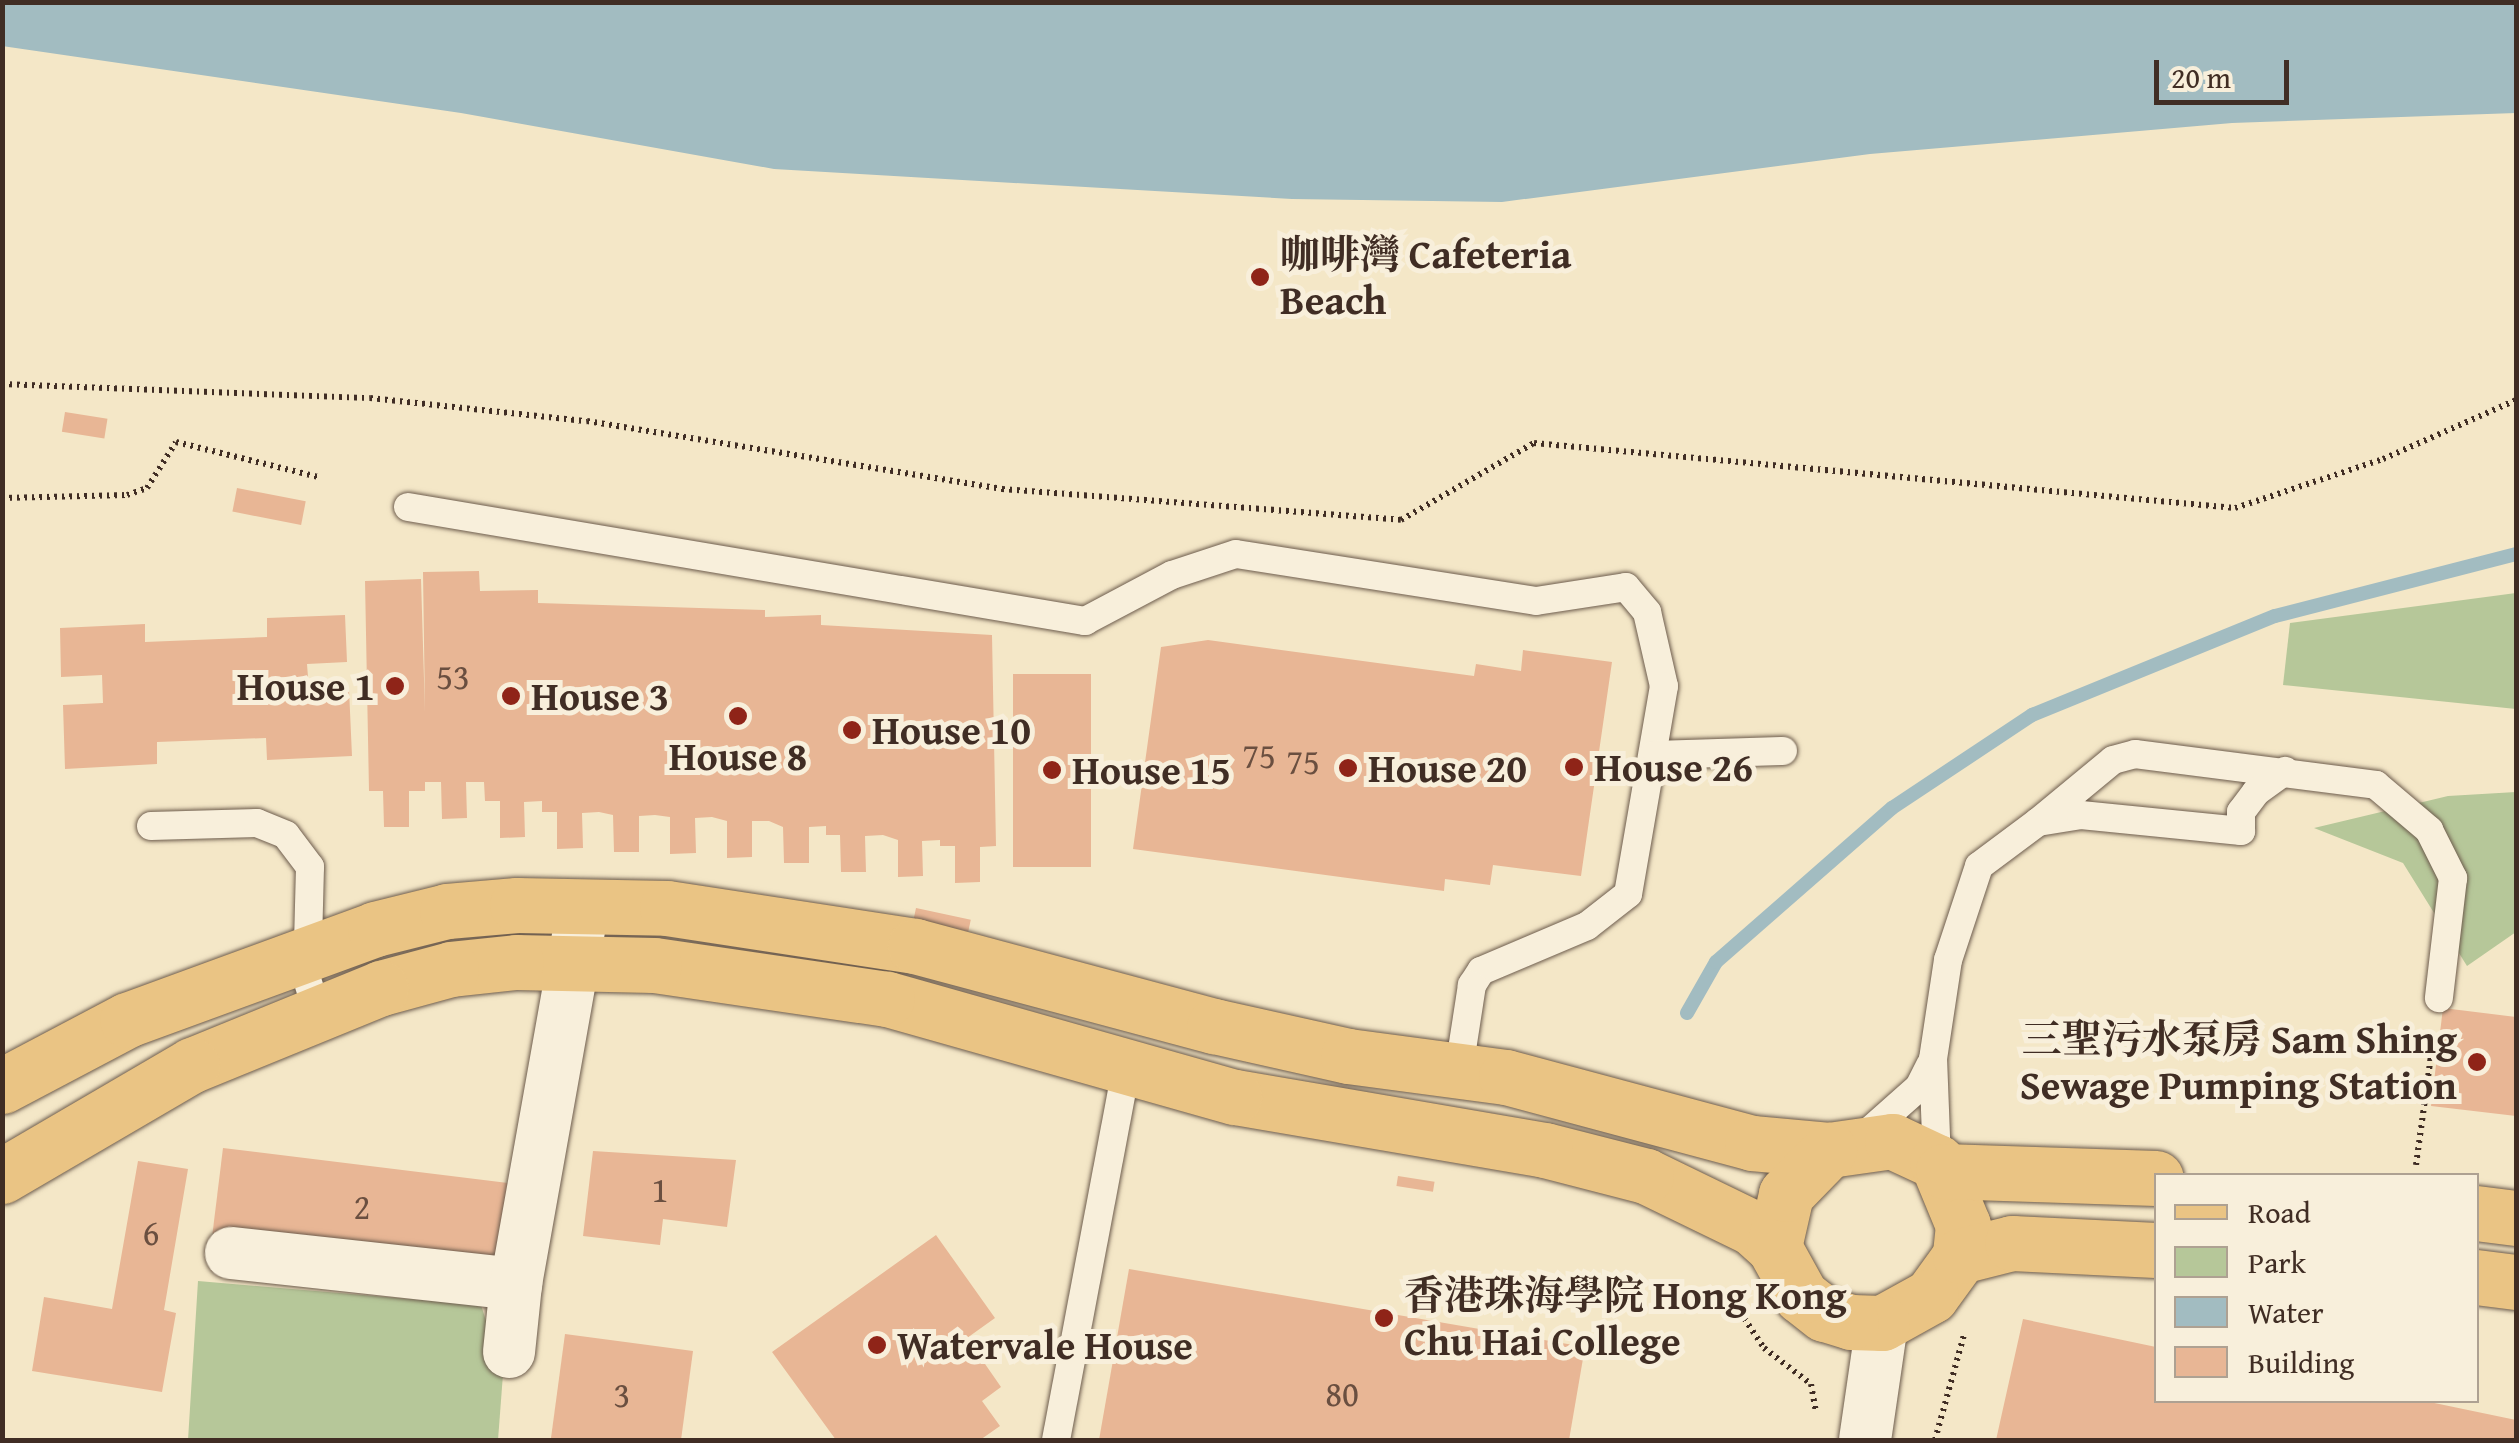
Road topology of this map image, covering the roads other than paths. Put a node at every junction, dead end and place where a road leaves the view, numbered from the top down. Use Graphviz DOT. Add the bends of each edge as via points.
graph roads {
  1 [pos="408,507"];
  2 [pos="1784,751"];
  3 [pos="1653,756"];
  4 [pos="2285,772"];
  5 [pos="2038,822"];
  6 [pos="151,826"];
  7 [pos="584,904"];
  8 [pos="307,952"];
  9 [pos="571,963"];
  10 [pos="2439,998"];
  11 [pos="317,1012"];
  12 [pos="1933,1060"];
  13 [pos="192,1065"];
  14 [pos="1459,1069"];
  15 [pos="1126,1070"];
  16 [pos="2,1086"];
  17 [pos="2,1133"];
  18 [pos="1843,1146"];
  19 [pos="1940,1167"];
  20 [pos="2,1176"];
  21 [pos="2154,1178"];
  22 [pos="2479,1213"];
  23 [pos="2516,1218"];
  24 [pos="1774,1247"];
  25 [pos="2154,1250"];
  26 [pos="231,1253"];
  27 [pos="1960,1256"];
  28 [pos="2479,1278"];
  29 [pos="2516,1282"];
  30 [pos="516,1284"];
  31 [pos="1882,1323"];
  32 [pos="509,1352"];
  33 [pos="1056,1440"];
  34 [pos="1864,1440"];
  1 -- 3 [label="lane" via="1085,621 1172,574 1236,554 1536,600 1626,588 1647,612 1664,686"];
  2 -- 3 [label="lane"];
  3 -- 14 [label="lane" via="1628,894 1587,926 1481,971 1472,985"];
  4 -- 5 [label="lane" via="2134,754 2113,760"];
  4 -- 5 [label="lane" via="2241,812 2241,831 2080,815"];
  4 -- 10 [label="lane" via="2376,785 2445,852 2453,902"];
  5 -- 12 [label="lane" via="1979,866 1948,960"];
  6 -- 8 [label="lane" via="257,823 286,834 310,867"];
  7 -- 8 [label="main road" via="448,911"];
  7 -- 9 [label="street"];
  7 -- 14 [label="main road" via="739,915 915,946 1283,1042"];
  8 -- 11 [label="lane"];
  8 -- 16 [label="main road" via="127,1020"];
  9 -- 11 [label="main road" via="451,969"];
  9 -- 15 [label="main road" via="729,973 886,999"];
  9 -- 30 [label="street"];
  11 -- 13 [label="main road"];
  12 -- 18 [label="lane" via="1919,1087"];
  12 -- 19 [label="lane"];
  13 -- 17 [label="main road" via="107,1082"];
  13 -- 20 [label="main road"];
  14 -- 18 [label="main road" via="1558,1088 1752,1143"];
  15 -- 24 [label="main road" via="1234,1097 1601,1163 1694,1196"];
  15 -- 33 [label="lane"];
  18 -- 19 [label="main road" via="1892,1141"];
  18 -- 24 [label="main road" via="1786,1194"];
  19 -- 21 [label="main road"];
  19 -- 27 [label="main road" via="1963,1225"];
  22 -- 23 [label="main road"];
  24 -- 31 [label="main road" via="1801,1296 1824,1314"];
  25 -- 27 [label="main road" via="2012,1243"];
  26 -- 30 [label="street"];
  27 -- 31 [label="main road" via="1932,1296"];
  28 -- 29 [label="main road"];
  30 -- 32 [label="street"];
  31 -- 34 [label="street"];
}
